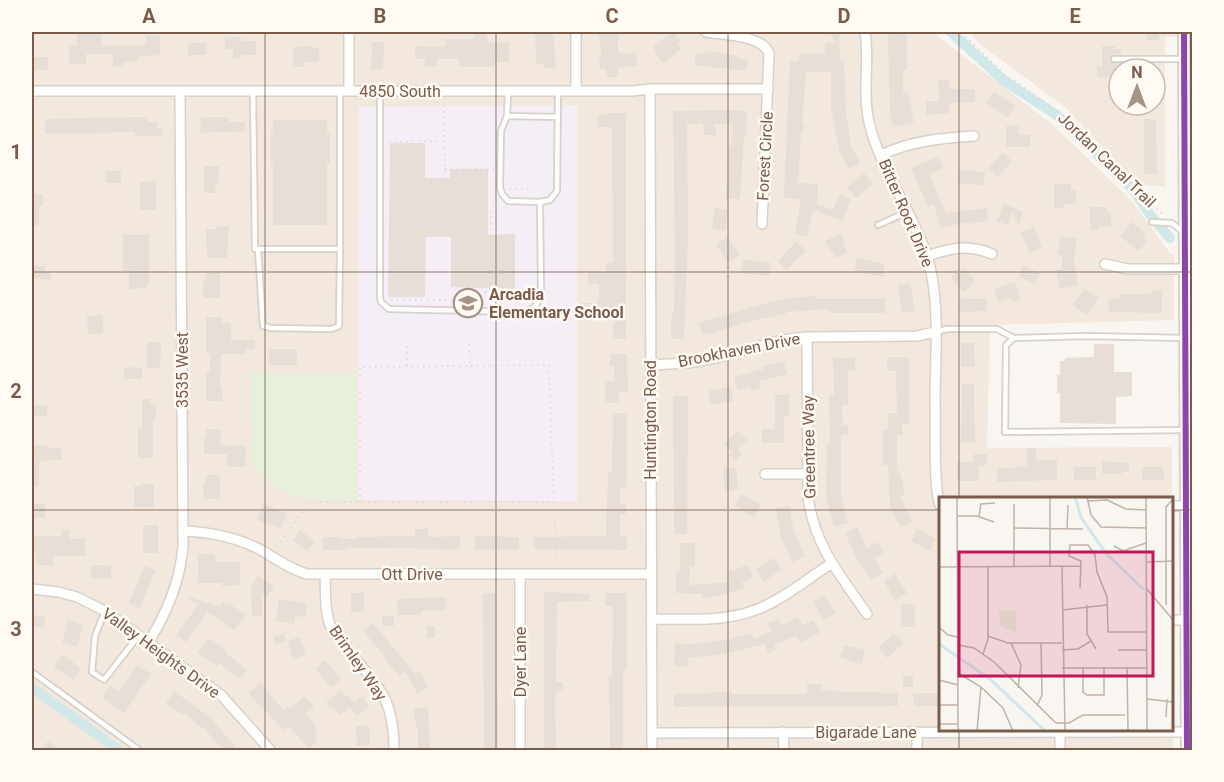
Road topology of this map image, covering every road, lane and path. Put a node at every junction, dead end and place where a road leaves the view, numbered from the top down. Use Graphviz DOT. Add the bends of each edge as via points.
graph roads {
  1 [pos="349,32"];
  2 [pos="576,32"];
  3 [pos="705,32"];
  4 [pos="865,32"];
  5 [pos="962,32"];
  6 [pos="1184,32"];
  7 [pos="1167,59"];
  8 [pos="1188,59"];
  9 [pos="650,89"];
  10 [pos="768,89"];
  11 [pos="32,91"];
  12 [pos="180,91"];
  13 [pos="253,91"];
  14 [pos="345,91"];
  15 [pos="380,91"];
  16 [pos="508,91"];
  17 [pos="558,91"];
  18 [pos="576,91"];
  19 [pos="444,105"];
  20 [pos="507,116"];
  21 [pos="558,117"];
  22 [pos="974,136"];
  23 [pos="444,141"];
  24 [pos="386,142"];
  25 [pos="881,155"];
  26 [pos="444,169"];
  27 [pos="495,169"];
  28 [pos="445,178"];
  29 [pos="508,189"];
  30 [pos="528,189"];
  31 [pos="495,201"];
  32 [pos="540,202"];
  33 [pos="907,212"];
  34 [pos="1152,222"];
  35 [pos="1161,222"];
  36 [pos="762,224"];
  37 [pos="878,225"];
  38 [pos="1189,239"];
  39 [pos="258,249"];
  40 [pos="340,249"];
  41 [pos="992,254"];
  42 [pos="927,256"];
  43 [pos="1106,264"];
  44 [pos="1186,269"];
  45 [pos="391,300"];
  46 [pos="935,332"];
  47 [pos="807,337"];
  48 [pos="1014,338"];
  49 [pos="1186,338"];
  50 [pos="470,344"];
  51 [pos="407,346"];
  52 [pos="650,364"];
  53 [pos="470,366"];
  54 [pos="407,367"];
  55 [pos="1186,430"];
  56 [pos="765,474"];
  57 [pos="808,474"];
  58 [pos="939,497"];
  59 [pos="360,502"];
  60 [pos="555,502"];
  61 [pos="1173,506"];
  62 [pos="1186,506"];
  63 [pos="183,531"];
  64 [pos="277,547"];
  65 [pos="832,563"];
  66 [pos="556,564"];
  67 [pos="325,574"];
  68 [pos="520,574"];
  69 [pos="650,574"];
  70 [pos="32,589"];
  71 [pos="105,611"];
  72 [pos="867,614"];
  73 [pos="651,619"];
  74 [pos="1173,620"];
  75 [pos="1187,620"];
  76 [pos="139,635"];
  77 [pos="149,642"];
  78 [pos="32,672"];
  79 [pos="783,732"];
  80 [pos="917,732"];
  81 [pos="1060,732"];
  82 [pos="1187,732"];
  83 [pos="652,733"];
  84 [pos="139,750"];
  85 [pos="270,750"];
  86 [pos="394,750"];
  87 [pos="520,750"];
  88 [pos="652,750"];
  89 [pos="783,750"];
  90 [pos="917,750"];
  91 [pos="1060,750"];
  92 [pos="1187,750"];
  1 -- 14 [label="street"];
  2 -- 18 [label="street"];
  3 -- 10 [label="street, Forest Circle" via="754,40 766,46 770,60"];
  4 -- 25 [label="street, Bitter Root Drive" via="866,106"];
  5 -- 35 [label="path, Jordan Canal Trail" via="1003,73 1066,117 1164,215"];
  6 -- 8 [label="street"];
  7 -- 8 [label="lane"];
  8 -- 38 [label="street"];
  9 -- 10 [label="street, 4850 South"];
  9 -- 18 [label="street, 4850 South"];
  9 -- 52 [label="street, Huntington Road"];
  10 -- 36 [label="street, Forest Circle"];
  11 -- 12 [label="street, 4850 South"];
  12 -- 13 [label="street, 4850 South"];
  12 -- 63 [label="street, 3535 West"];
  13 -- 14 [label="street, 4850 South"];
  13 -- 39 [label="lane"];
  14 -- 15 [label="street, 4850 South"];
  14 -- 40 [label="lane"];
  15 -- 16 [label="street, 4850 South"];
  15 -- 32 [label="lane" via="380,297 384,306 526,312 534,308 542,292"];
  16 -- 17 [label="street, 4850 South"];
  16 -- 20 [label="lane"];
  17 -- 18 [label="street, 4850 South"];
  17 -- 21 [label="lane"];
  19 -- 23 [label="path"];
  20 -- 21 [label="lane"];
  20 -- 32 [label="lane" via="501,131 502,194 508,201"];
  21 -- 32 [label="lane" via="557,191 550,200"];
  22 -- 25 [label="street" via="916,142"];
  23 -- 24 [label="path"];
  23 -- 26 [label="path"];
  25 -- 33 [label="street, Bitter Root Drive"];
  26 -- 27 [label="path"];
  26 -- 28 [label="path"];
  29 -- 30 [label="path"];
  31 -- 45 [label="path" via="491,210 490,288 476,300"];
  33 -- 37 [label="lane"];
  33 -- 42 [label="street, Bitter Root Drive"];
  34 -- 35 [label="lane"];
  35 -- 38 [label="lane" via="1172,222"];
  38 -- 44 [label="street"];
  39 -- 40 [label="lane"];
  39 -- 40 [label="lane" via="263,326 321,329 339,326"];
  41 -- 42 [label="street" via="966,247"];
  42 -- 46 [label="street, Bitter Root Drive" via="935,302"];
  43 -- 44 [label="street" via="1127,269"];
  44 -- 49 [label="street"];
  46 -- 47 [label="street, Brookhaven Drive" via="917,336"];
  46 -- 48 [label="lane" via="997,329"];
  46 -- 58 [label="street, Bitter Root Drive"];
  47 -- 52 [label="street, Brookhaven Drive" via="712,359"];
  47 -- 57 [label="street, Greentree Way"];
  48 -- 49 [label="lane"];
  48 -- 55 [label="lane" via="1006,345 1005,432"];
  49 -- 55 [label="street"];
  50 -- 53 [label="path"];
  51 -- 54 [label="path"];
  52 -- 69 [label="street, Huntington Road"];
  53 -- 54 [label="path"];
  53 -- 60 [label="path" via="549,365"];
  54 -- 59 [label="path" via="360,367"];
  55 -- 62 [label="street"];
  56 -- 57 [label="street"];
  57 -- 65 [label="street, Greentree Way" via="811,518"];
  59 -- 60 [label="path"];
  59 -- 64 [label="path" via="310,502"];
  60 -- 66 [label="path"];
  61 -- 62 [label="street"];
  62 -- 75 [label="street"];
  63 -- 67 [label="street, Ott Drive" via="229,536 295,571"];
  63 -- 77 [label="street, 3535 West" via="176,587"];
  65 -- 72 [label="street, Greentree Way"];
  65 -- 73 [label="street" via="753,611 723,618"];
  67 -- 68 [label="street, Ott Drive"];
  67 -- 86 [label="street, Brimley Way" via="329,623 384,696 392,717"];
  68 -- 69 [label="street, Ott Drive"];
  68 -- 87 [label="street, Dyer Lane"];
  69 -- 73 [label="street, Huntington Road"];
  70 -- 71 [label="street, Valley Heights Drive" via="77,597"];
  71 -- 76 [label="street, Valley Heights Drive"];
  71 -- 76 [label="lane" via="95,636 92,672 104,680"];
  73 -- 83 [label="street, Huntington Road"];
  74 -- 75 [label="street"];
  75 -- 82 [label="street"];
  76 -- 77 [label="street, Valley Heights Drive"];
  77 -- 85 [label="street, Valley Heights Drive" via="221,695"];
  78 -- 84 [label="lane"];
  79 -- 80 [label="street, Bigarade Lane"];
  79 -- 83 [label="street, Bigarade Lane"];
  79 -- 89 [label="street"];
  80 -- 81 [label="street, Bigarade Lane"];
  80 -- 90 [label="street"];
  81 -- 82 [label="street, Bigarade Lane"];
  81 -- 91 [label="street"];
  82 -- 92 [label="street"];
  83 -- 88 [label="street, Huntington Road"];
}
